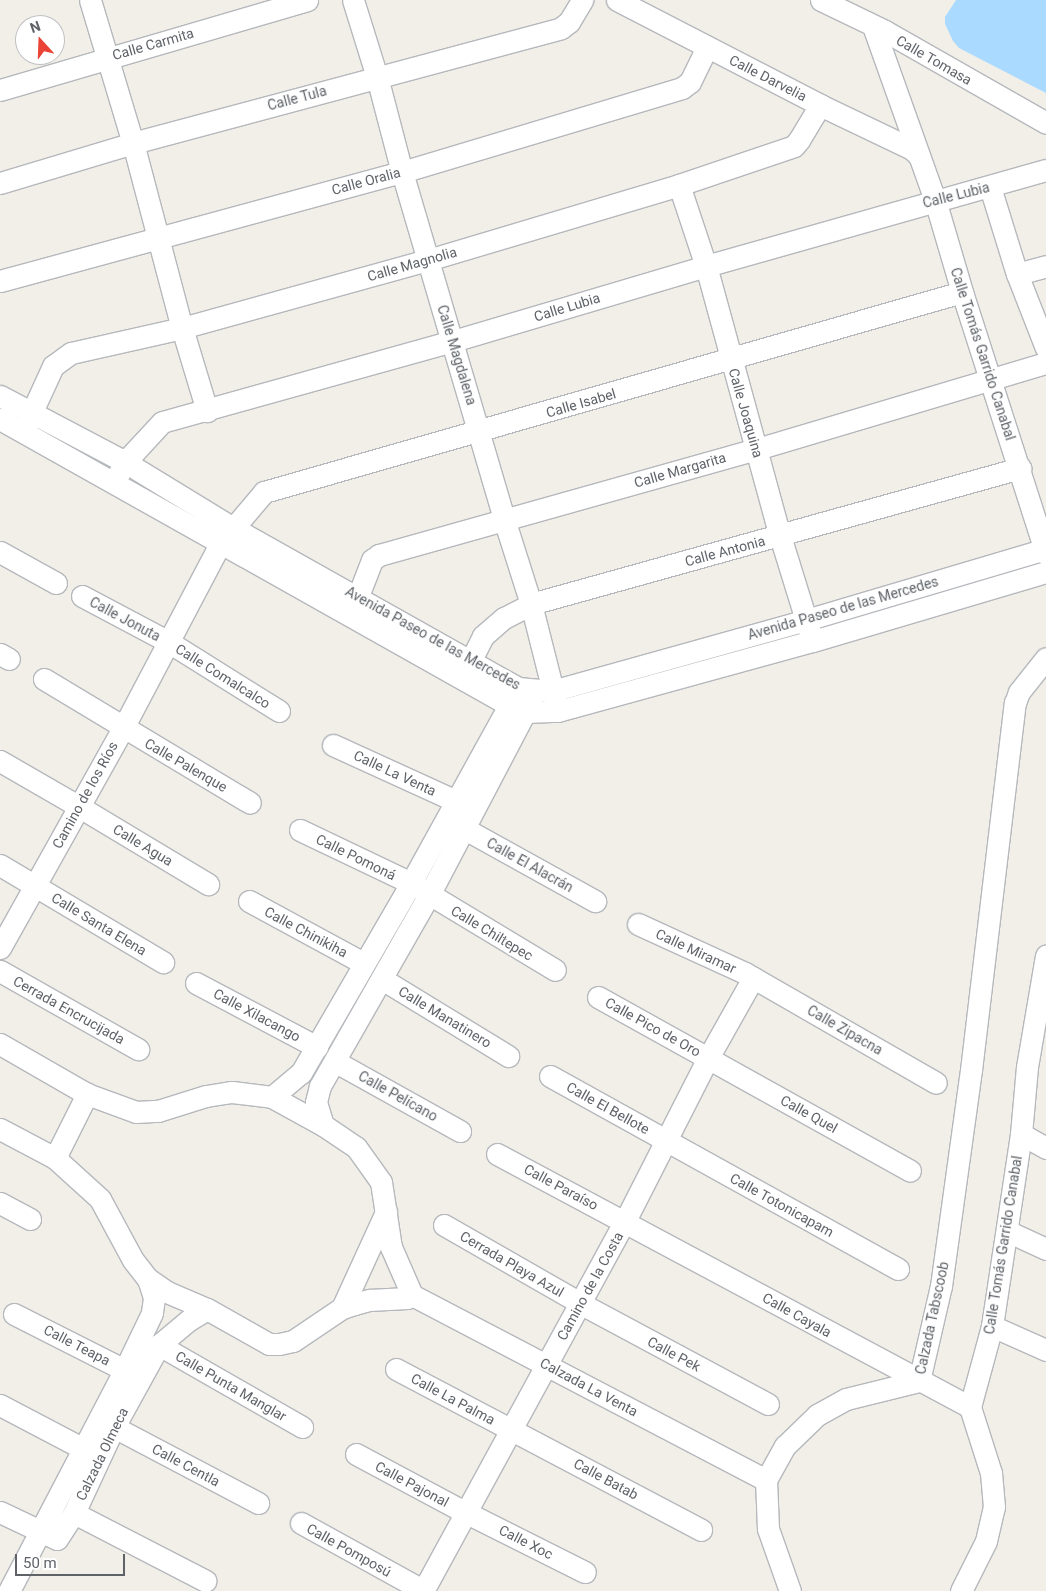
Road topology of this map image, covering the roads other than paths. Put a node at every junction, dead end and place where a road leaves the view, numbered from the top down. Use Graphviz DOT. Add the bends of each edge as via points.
graph roads {
  1 [pos="90,0"];
  2 [pos="307,0"];
  3 [pos="353,0"];
  4 [pos="582,0"];
  5 [pos="617,0"];
  6 [pos="821,0"];
  7 [pos="873,26"];
  8 [pos="707,47"];
  9 [pos="107,58"];
  10 [pos="377,76"];
  11 [pos="0,90"];
  12 [pos="820,105"];
  13 [pos="1046,123"];
  14 [pos="133,143"];
  15 [pos="918,155"];
  16 [pos="1046,170"];
  17 [pos="402,172"];
  18 [pos="0,183"];
  19 [pos="679,185"];
  20 [pos="990,187"];
  21 [pos="936,200"];
  22 [pos="158,236"];
  23 [pos="428,260"];
  24 [pos="706,266"];
  25 [pos="1046,266"];
  26 [pos="1017,274"];
  27 [pos="0,281"];
  28 [pos="962,292"];
  29 [pos="182,328"];
  30 [pos="453,341"];
  31 [pos="1046,348"];
  32 [pos="731,359"];
  33 [pos="1046,364"];
  34 [pos="992,380"];
  35 [pos="0,396"];
  36 [pos="207,411"];
  37 [pos="31,412"];
  38 [pos="0,419"];
  39 [pos="22,432"];
  40 [pos="479,432"];
  41 [pos="757,448"];
  42 [pos="124,462"];
  43 [pos="1020,468"];
  44 [pos="115,482"];
  45 [pos="504,519"];
  46 [pos="233,528"];
  47 [pos="780,536"];
  48 [pos="220,544"];
  49 [pos="1046,551"];
  50 [pos="0,552"];
  51 [pos="1046,572"];
  52 [pos="56,583"];
  53 [pos="82,596"];
  54 [pos="532,604"];
  55 [pos="354,607"];
  56 [pos="806,620"];
  57 [pos="167,641"];
  58 [pos="813,641"];
  59 [pos="1046,658"];
  60 [pos="471,659"];
  61 [pos="44,679"];
  62 [pos="461,679"];
  63 [pos="533,699"];
  64 [pos="279,711"];
  65 [pos="123,728"];
  66 [pos="333,745"];
  67 [pos="0,762"];
  68 [pos="456,801"];
  69 [pos="250,803"];
  70 [pos="78,806"];
  71 [pos="465,829"];
  72 [pos="300,830"];
  73 [pos="0,865"];
  74 [pos="411,883"];
  75 [pos="208,884"];
  76 [pos="35,885"];
  77 [pos="429,895"];
  78 [pos="595,901"];
  79 [pos="249,902"];
  80 [pos="638,924"];
  81 [pos="0,948"];
  82 [pos="1046,956"];
  83 [pos="163,962"];
  84 [pos="364,963"];
  85 [pos="555,970"];
  86 [pos="0,971"];
  87 [pos="754,978"];
  88 [pos="382,979"];
  89 [pos="196,983"];
  90 [pos="598,997"];
  91 [pos="1040,1021"];
  92 [pos="0,1044"];
  93 [pos="317,1047"];
  94 [pos="138,1048"];
  95 [pos="508,1056"];
  96 [pos="708,1058"];
  97 [pos="336,1062"];
  98 [pos="550,1076"];
  99 [pos="936,1083"];
  100 [pos="88,1094"];
  101 [pos="272,1097"];
  102 [pos="323,1125"];
  103 [pos="0,1129"];
  104 [pos="460,1131"];
  105 [pos="1021,1134"];
  106 [pos="666,1140"];
  107 [pos="1046,1148"];
  108 [pos="497,1154"];
  109 [pos="55,1158"];
  110 [pos="910,1171"];
  111 [pos="0,1203"];
  112 [pos="387,1210"];
  113 [pos="30,1219"];
  114 [pos="625,1221"];
  115 [pos="444,1224"];
  116 [pos="1008,1231"];
  117 [pos="1046,1249"];
  118 [pos="898,1269"];
  119 [pos="148,1279"];
  120 [pos="412,1295"];
  121 [pos="580,1303"];
  122 [pos="342,1308"];
  123 [pos="207,1309"];
  124 [pos="14,1314"];
  125 [pos="992,1326"];
  126 [pos="159,1345"];
  127 [pos="1046,1350"];
  128 [pos="547,1365"];
  129 [pos="396,1369"];
  130 [pos="132,1374"];
  131 [pos="919,1381"];
  132 [pos="768,1404"];
  133 [pos="0,1405"];
  134 [pos="970,1407"];
  135 [pos="114,1427"];
  136 [pos="302,1427"];
  137 [pos="510,1429"];
  138 [pos="82,1448"];
  139 [pos="356,1454"];
  140 [pos="766,1480"];
  141 [pos="258,1503"];
  142 [pos="0,1512"];
  143 [pos="74,1513"];
  144 [pos="468,1513"];
  145 [pos="301,1524"];
  146 [pos="701,1530"];
  147 [pos="40,1531"];
  148 [pos="585,1572"];
  149 [pos="206,1581"];
  150 [pos="9,1591"];
  151 [pos="423,1591"];
  152 [pos="790,1591"];
  153 [pos="961,1591"];
  1 -- 9 [label="street"];
  2 -- 9 [label="street, Calle Carmita"];
  3 -- 10 [label="street, Calle Magdalena"];
  4 -- 10 [label="street, Calle Tula" via="568,22 560,28"];
  5 -- 8 [label="street, Calle Darvelia"];
  6 -- 7 [label="street, Calle Tomasa"];
  7 -- 13 [label="street, Calle Tomasa"];
  7 -- 15 [label="street, Calle Tomás Garrido Canabal"];
  8 -- 12 [label="street, Calle Darvelia"];
  8 -- 17 [label="street, Calle Oralia" via="690,82 682,88"];
  9 -- 11 [label="street, Calle Carmita"];
  9 -- 14 [label="street"];
  10 -- 14 [label="street, Calle Tula"];
  10 -- 17 [label="street, Calle Magdalena"];
  12 -- 15 [label="street, Calle Darvelia" via="912,148"];
  12 -- 19 [label="street, Calle Magnolia" via="794,146"];
  14 -- 18 [label="street, Calle Tula"];
  14 -- 22 [label="street"];
  15 -- 21 [label="street, Calle Tomás Garrido Canabal"];
  16 -- 20 [label="street, Calle Lubia"];
  17 -- 22 [label="street, Calle Oralia"];
  17 -- 23 [label="street, Calle Magdalena"];
  19 -- 23 [label="street, Calle Magnolia"];
  19 -- 24 [label="street, Calle Joaquina"];
  20 -- 21 [label="street, Calle Lubia"];
  20 -- 26 [label="street"];
  21 -- 24 [label="street, Calle Lubia"];
  21 -- 28 [label="street, Calle Tomás Garrido Canabal"];
  22 -- 27 [label="street, Calle Oralia"];
  22 -- 29 [label="street"];
  23 -- 29 [label="street, Calle Magnolia"];
  23 -- 30 [label="street, Calle Magdalena"];
  24 -- 30 [label="street, Calle Lubia"];
  24 -- 32 [label="street, Calle Joaquina"];
  25 -- 26 [label="street"];
  26 -- 31 [label="street"];
  28 -- 32 [label="street, Calle Isabel"];
  28 -- 34 [label="street, Calle Tomás Garrido Canabal"];
  29 -- 36 [label="street"];
  29 -- 37 [label="street, Calle Magnolia" via="70,353 53,366"];
  30 -- 36 [label="street, Calle Lubia"];
  30 -- 40 [label="street, Calle Magdalena"];
  32 -- 40 [label="street, Calle Isabel"];
  32 -- 41 [label="street, Calle Joaquina"];
  33 -- 34 [label="street, Calle Margarita"];
  34 -- 41 [label="street, Calle Margarita"];
  34 -- 43 [label="street, Calle Tomás Garrido Canabal"];
  35 -- 37 [label="street, Avenida Paseo de las Mercedes"];
  36 -- 42 [label="street, Calle Lubia" via="158,425"];
  37 -- 39 [label="street, Calle Magnolia"];
  37 -- 42 [label="street, Avenida Paseo de las Mercedes"];
  38 -- 39 [label="street, Avenida Paseo de las Mercedes"];
  39 -- 44 [label="street, Avenida Paseo de las Mercedes"];
  40 -- 45 [label="street, Calle Magdalena"];
  40 -- 46 [label="street, Calle Isabel" via="268,490"];
  41 -- 45 [label="street, Calle Margarita"];
  41 -- 47 [label="street, Calle Joaquina"];
  42 -- 44 [label="street, Calle Lubia"];
  42 -- 46 [label="street, Avenida Paseo de las Mercedes"];
  43 -- 47 [label="street, Calle Antonia"];
  43 -- 49 [label="street, Calle Tomás Garrido Canabal"];
  44 -- 48 [label="street, Avenida Paseo de las Mercedes"];
  45 -- 54 [label="street, Calle Magdalena"];
  45 -- 55 [label="street, Calle Margarita" via="378,555 372,560"];
  46 -- 48 [label="street, Calle Isabel"];
  46 -- 55 [label="street, Avenida Paseo de las Mercedes"];
  47 -- 54 [label="street, Calle Antonia"];
  47 -- 56 [label="street, Calle Joaquina"];
  48 -- 55 [label="street, Avenida Paseo de las Mercedes"];
  48 -- 57 [label="street, Camino de los Ríos"];
  49 -- 56 [label="street, Avenida Paseo de las Mercedes"];
  50 -- 52 [label="street"];
  51 -- 58 [label="street, Avenida Paseo de las Mercedes"];
  53 -- 57 [label="street, Calle Jonuta"];
  54 -- 60 [label="street, Calle Antonia" via="504,618 483,636"];
  54 -- 63 [label="street, Calle Magdalena"];
  55 -- 60 [label="street, Avenida Paseo de las Mercedes"];
  55 -- 62 [label="street, Avenida Paseo de las Mercedes"];
  56 -- 58 [label="street, Calle Joaquina"];
  56 -- 63 [label="street, Avenida Paseo de las Mercedes"];
  57 -- 64 [label="street, Calle Comalcalco"];
  57 -- 65 [label="street, Camino de los Ríos"];
  58 -- 63 [label="street, Avenida Paseo de las Mercedes"];
  59 -- 131 [label="street, Calzada Tabscoob" via="1014,703 971,1070 941,1286"];
  60 -- 62 [label="street, Calle Antonia"];
  60 -- 63 [label="street, Avenida Paseo de las Mercedes"];
  61 -- 65 [label="street, Calle Palenque"];
  62 -- 63 [label="street, Avenida Paseo de las Mercedes"];
  63 -- 68 [label="street"];
  63 -- 71 [label="street"];
  65 -- 69 [label="street, Calle Palenque"];
  65 -- 70 [label="street, Camino de los Ríos"];
  66 -- 68 [label="street, Calle La Venta"];
  67 -- 70 [label="street, Calle Agua"];
  68 -- 74 [label="street"];
  70 -- 75 [label="street, Calle Agua"];
  70 -- 76 [label="street, Camino de los Ríos"];
  71 -- 77 [label="street"];
  71 -- 78 [label="street, Calle El Alacrán"];
  72 -- 74 [label="street, Calle Pomoná"];
  73 -- 76 [label="street, Calle Santa Elena"];
  74 -- 77 [label="street, Calle Pomoná"];
  74 -- 84 [label="street"];
  76 -- 81 [label="street, Camino de los Ríos"];
  76 -- 83 [label="street, Calle Santa Elena"];
  77 -- 85 [label="street, Calle Chiltepec"];
  77 -- 88 [label="street"];
  79 -- 84 [label="street, Calle Chinikiha"];
  80 -- 87 [label="street, Calle Miramar"];
  82 -- 91 [label="street, Calle Tomás Garrido Canabal"];
  84 -- 93 [label="street"];
  86 -- 94 [label="street, Cerrada Encrucijada"];
  87 -- 96 [label="street, Camino de la Costa"];
  87 -- 99 [label="street, Calle Zipacna"];
  88 -- 95 [label="street, Calle Manatinero"];
  88 -- 97 [label="street"];
  89 -- 93 [label="street, Calle Xilacango"];
  90 -- 96 [label="street, Calle Pico de Oro"];
  91 -- 105 [label="street, Calle Tomás Garrido Canabal" via="1027,1067"];
  92 -- 100 [label="street"];
  93 -- 101 [label="street" via="301,1073"];
  96 -- 106 [label="street, Camino de la Costa"];
  96 -- 110 [label="street, Calle Quel"];
  97 -- 102 [label="street" via="320,1086 316,1102"];
  97 -- 104 [label="street, Calle Pelícano"];
  98 -- 106 [label="street, Calle El Bellote"];
  100 -- 101 [label="street" via="136,1112 158,1111 206,1096 232,1092"];
  100 -- 109 [label="street"];
  101 -- 102 [label="street"];
  102 -- 112 [label="street" via="356,1147 381,1182"];
  103 -- 109 [label="street"];
  105 -- 107 [label="street"];
  105 -- 116 [label="street, Calle Tomás Garrido Canabal"];
  106 -- 114 [label="street, Camino de la Costa"];
  106 -- 118 [label="street, Calle Totonicapam"];
  108 -- 114 [label="street, Calle Paraíso"];
  109 -- 119 [label="street" via="100,1199 129,1254"];
  111 -- 113 [label="street"];
  112 -- 120 [label="street" via="391,1247"];
  112 -- 122 [label="street"];
  114 -- 121 [label="street, Camino de la Costa"];
  114 -- 131 [label="street, Calle Cayala"];
  115 -- 121 [label="street, Cerrada Playa Azul"];
  116 -- 117 [label="street"];
  116 -- 125 [label="street, Calle Tomás Garrido Canabal"];
  119 -- 123 [label="street" via="167,1292"];
  119 -- 130 [label="street" via="154,1298 152,1313"];
  120 -- 122 [label="street" via="369,1300"];
  120 -- 128 [label="street, Calzada La Venta"];
  121 -- 128 [label="street, Camino de la Costa"];
  121 -- 132 [label="street, Calle Pek"];
  122 -- 123 [label="street" via="293,1341 279,1344 269,1344"];
  123 -- 126 [label="street, Calzada Olmeca"];
  124 -- 130 [label="street, Calle Teapa"];
  125 -- 127 [label="street"];
  125 -- 134 [label="street, Calle Tomás Garrido Canabal"];
  126 -- 130 [label="street, Calzada Olmeca"];
  126 -- 136 [label="street, Calle Punta Manglar"];
  128 -- 137 [label="street, Camino de la Costa"];
  128 -- 140 [label="street, Calzada La Venta"];
  129 -- 137 [label="street, Calle La Palma"];
  130 -- 135 [label="street, Calzada Olmeca"];
  130 -- 138 [label="street"];
  131 -- 134 [label="street, Calle Cayala"];
  131 -- 140 [label="street, Calzada Tabscoob" via="846,1399 817,1415 785,1446"];
  133 -- 138 [label="street"];
  134 -- 153 [label="street" via="991,1473 994,1507 986,1541"];
  135 -- 141 [label="street, Calle Centla"];
  135 -- 143 [label="street, Calzada Olmeca"];
  137 -- 144 [label="street, Camino de la Costa"];
  137 -- 146 [label="street, Calle Batab"];
  138 -- 147 [label="street"];
  139 -- 144 [label="street, Calle Pajonal"];
  140 -- 152 [label="street" via="768,1529"];
  142 -- 147 [label="street"];
  143 -- 147 [label="street, Calzada Olmeca" via="57,1539"];
  143 -- 149 [label="street"];
  144 -- 148 [label="street, Calle Xoc"];
  144 -- 151 [label="street, Camino de la Costa"];
  145 -- 151 [label="street, Calle Pomposú"];
  147 -- 150 [label="street"];
}
